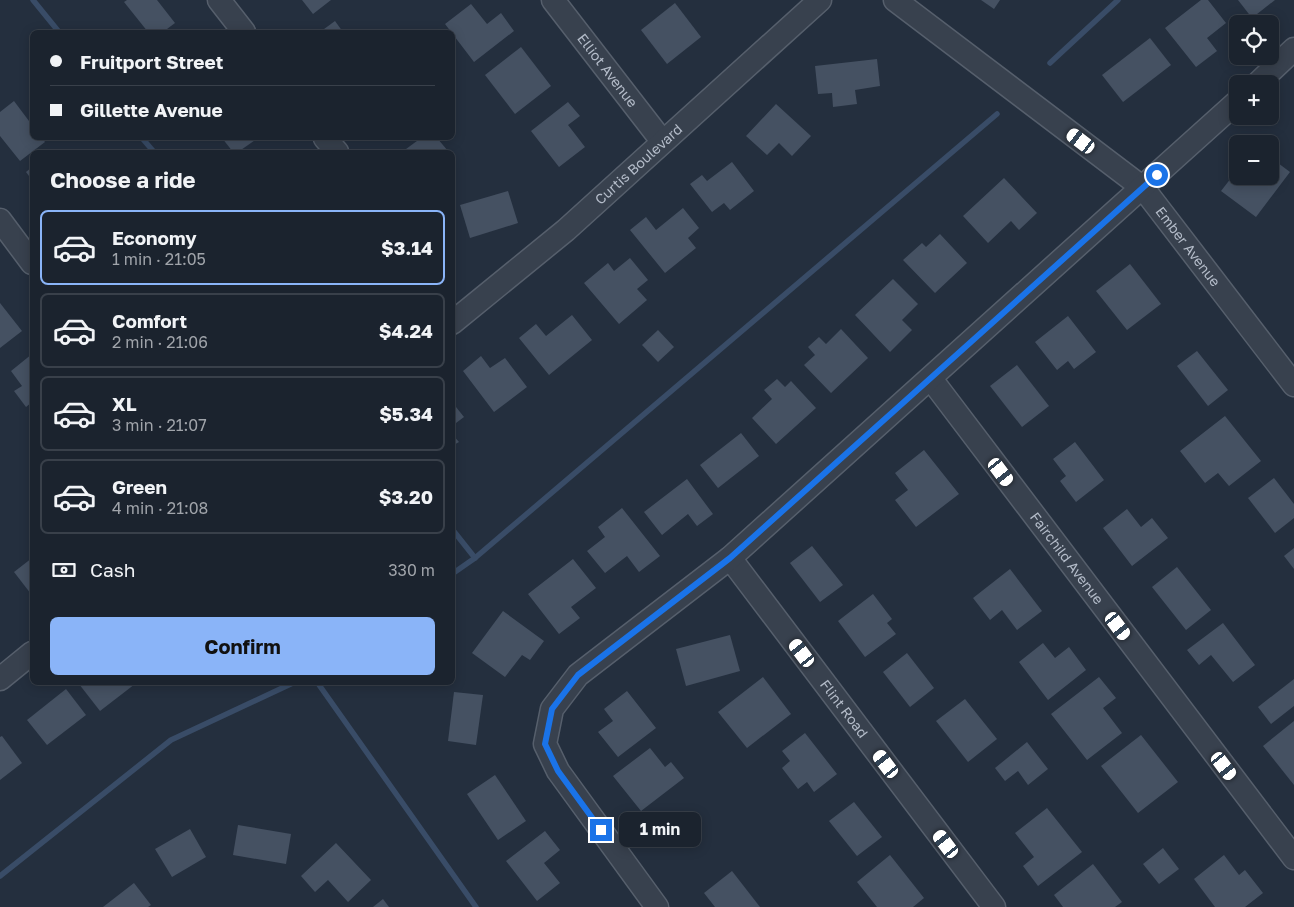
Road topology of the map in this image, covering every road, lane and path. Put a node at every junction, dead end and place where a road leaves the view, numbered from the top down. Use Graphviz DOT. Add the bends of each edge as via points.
graph roads {
  1 [pos="219,0"];
  2 [pos="553,0"];
  3 [pos="820,0"];
  4 [pos="895,0"];
  5 [pos="242,30"];
  6 [pos="1294,49"];
  7 [pos="1266,75"];
  8 [pos="1229,109"];
  9 [pos="327,140"];
  10 [pos="662,141"];
  11 [pos="335,150"];
  12 [pos="1143,188"];
  13 [pos="0,220"];
  14 [pos="30,260"];
  15 [pos="456,313"];
  16 [pos="931,379"];
  17 [pos="1294,385"];
  18 [pos="730,558"];
  19 [pos="30,654"];
  20 [pos="3,670"];
  21 [pos="1294,858"];
  22 [pos="653,906"];
  23 [pos="994,907"];
  1 -- 5 [label="street"];
  2 -- 10 [label="street, Elliot Avenue"];
  3 -- 10 [label="street, Curtis Boulevard"];
  4 -- 12 [label="street, Ember Avenue"];
  6 -- 7 [label="street"];
  8 -- 12 [label="street"];
  9 -- 11 [label="street"];
  10 -- 15 [label="street, Curtis Boulevard" via="566,230"];
  12 -- 16 [label="street"];
  12 -- 17 [label="street, Ember Avenue"];
  13 -- 14 [label="street"];
  16 -- 18 [label="street"];
  16 -- 21 [label="street, Fairchild Avenue"];
  18 -- 22 [label="street" via="578,675 552,709 545,744 558,771"];
  18 -- 23 [label="street, Flint Road"];
  19 -- 20 [label="street"];
}
